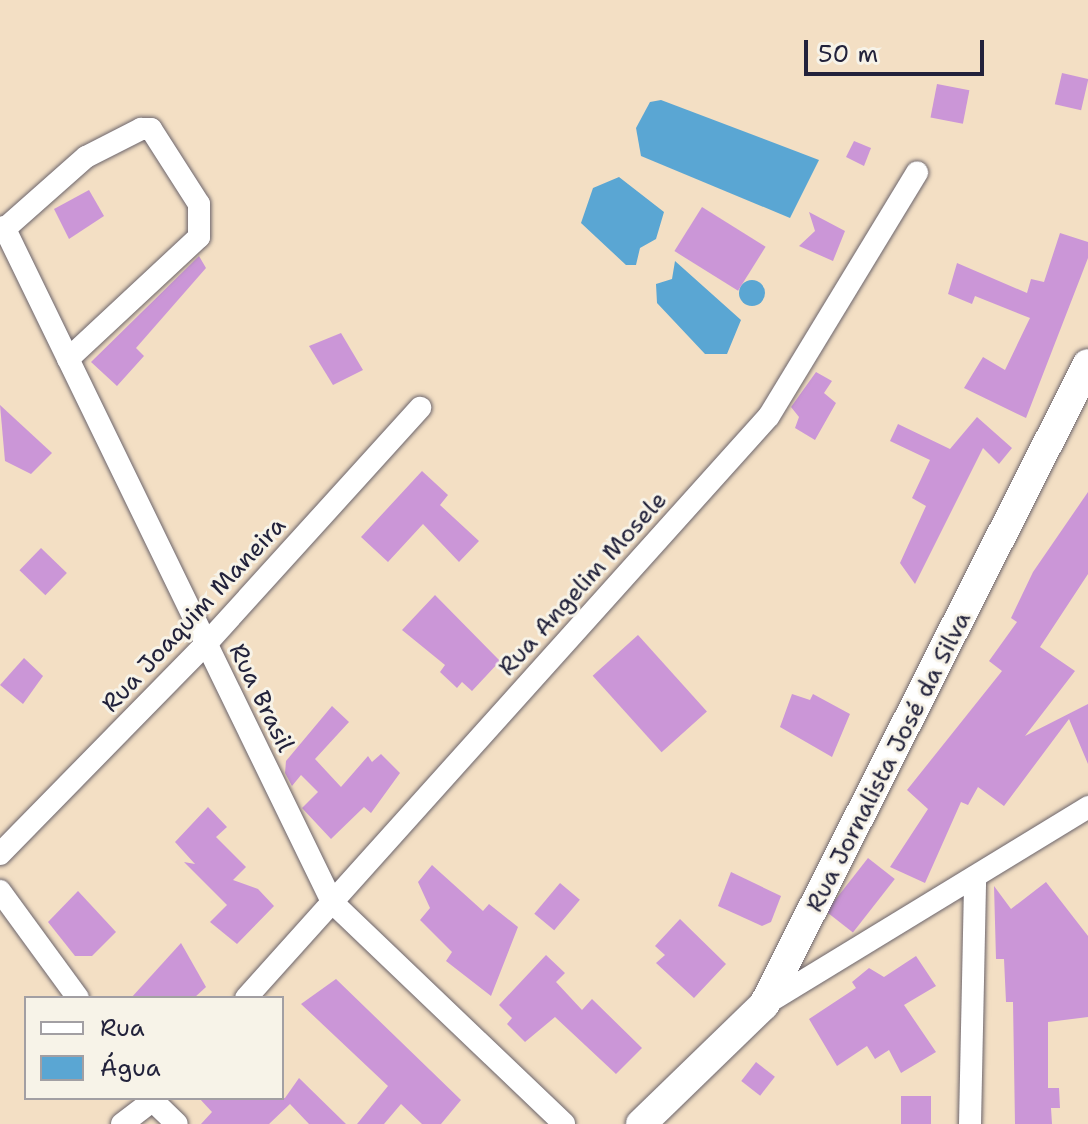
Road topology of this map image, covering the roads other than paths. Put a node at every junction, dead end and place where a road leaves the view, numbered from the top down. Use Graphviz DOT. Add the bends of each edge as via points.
graph roads {
  1 [pos="917,173"];
  2 [pos="2,230"];
  3 [pos="68,359"];
  4 [pos="1088,364"];
  5 [pos="420,408"];
  6 [pos="206,644"];
  7 [pos="1088,807"];
  8 [pos="0,854"];
  9 [pos="975,879"];
  10 [pos="0,891"];
  11 [pos="332,902"];
  12 [pos="77,996"];
  13 [pos="248,996"];
  14 [pos="764,1005"];
  15 [pos="152,1100"];
  16 [pos="154,1100"];
  17 [pos="122,1124"];
  18 [pos="177,1124"];
  19 [pos="564,1124"];
  20 [pos="641,1124"];
  21 [pos="970,1124"];
  1 -- 11 [label="street, Rua Angelim Mosele" via="769,416"];
  2 -- 3 [label="street, Rua Brasil"];
  2 -- 3 [label="street" via="86,157 151,129 199,204 199,237"];
  3 -- 6 [label="street, Rua Brasil"];
  4 -- 14 [label="main road, Rua Jornalista José da Silva"];
  5 -- 6 [label="street, Rua Joaquim Maneira"];
  6 -- 8 [label="street, Rua Joaquim Maneira"];
  6 -- 11 [label="street, Rua Brasil"];
  7 -- 9 [label="street"];
  9 -- 14 [label="street"];
  9 -- 21 [label="street"];
  10 -- 12 [label="street"];
  11 -- 13 [label="street, Rua Angelim Mosele"];
  11 -- 19 [label="street, Rua Brasil"];
  14 -- 20 [label="main road, Rua Jornalista José da Silva"];
  15 -- 17 [label="street"];
  16 -- 18 [label="street"];
}
